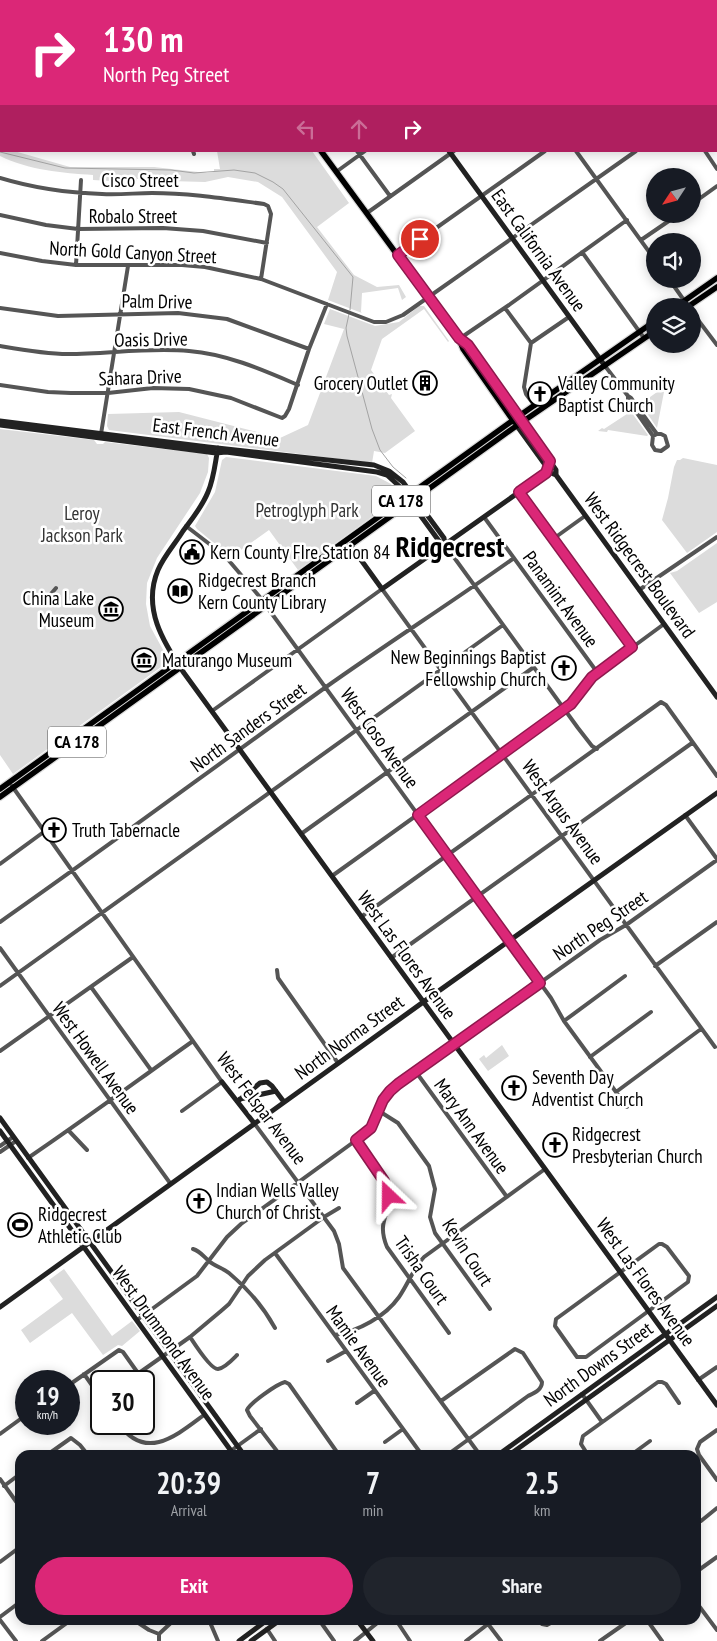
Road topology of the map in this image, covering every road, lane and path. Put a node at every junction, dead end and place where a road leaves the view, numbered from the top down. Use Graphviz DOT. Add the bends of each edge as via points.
graph roads {
  1 [pos="322,152"];
  2 [pos="451,152"];
  3 [pos="544,152"];
  4 [pos="577,152"];
  5 [pos="635,152"];
  6 [pos="705,152"];
  7 [pos="359,153"];
  8 [pos="717,169"];
  9 [pos="336,172"];
  10 [pos="0,178"];
  11 [pos="596,179"];
  12 [pos="81,180"];
  13 [pos="717,186"];
  14 [pos="80,193"];
  15 [pos="390,196"];
  16 [pos="481,196"];
  17 [pos="701,198"];
  18 [pos="367,213"];
  19 [pos="0,215"];
  20 [pos="627,220"];
  21 [pos="665,223"];
  22 [pos="78,229"];
  23 [pos="512,238"];
  24 [pos="641,240"];
  25 [pos="267,243"];
  26 [pos="646,247"];
  27 [pos="582,252"];
  28 [pos="0,253"];
  29 [pos="398,255"];
  30 [pos="76,265"];
  31 [pos="128,266"];
  32 [pos="717,278"];
  33 [pos="261,279"];
  34 [pos="543,281"];
  35 [pos="717,287"];
  36 [pos="428,297"];
  37 [pos="694,298"];
  38 [pos="698,298"];
  39 [pos="327,304"];
  40 [pos="0,308"];
  41 [pos="505,308"];
  42 [pos="121,313"];
  43 [pos="569,316"];
  44 [pos="701,324"];
  45 [pos="646,328"];
  46 [pos="640,332"];
  47 [pos="459,338"];
  48 [pos="644,338"];
  49 [pos="531,343"];
  50 [pos="717,345"];
  51 [pos="0,346"];
  52 [pos="309,349"];
  53 [pos="115,353"];
  54 [pos="601,359"];
  55 [pos="605,366"];
  56 [pos="298,384"];
  57 [pos="0,385"];
  58 [pos="108,393"];
  59 [pos="535,406"];
  60 [pos="0,421"];
  61 [pos="518,421"];
  62 [pos="0,425"];
  63 [pos="655,435"];
  64 [pos="101,436"];
  65 [pos="217,450"];
  66 [pos="458,460"];
  67 [pos="550,461"];
  68 [pos="548,468"];
  69 [pos="556,475"];
  70 [pos="439,482"];
  71 [pos="519,492"];
  72 [pos="411,498"];
  73 [pos="585,516"];
  74 [pos="484,517"];
  75 [pos="374,521"];
  76 [pos="186,526"];
  77 [pos="717,537"];
  78 [pos="553,539"];
  79 [pos="445,545"];
  80 [pos="350,546"];
  81 [pos="514,558"];
  82 [pos="475,586"];
  83 [pos="56,588"];
  84 [pos="382,589"];
  85 [pos="639,590"];
  86 [pos="50,596"];
  87 [pos="264,603"];
  88 [pos="664,624"];
  89 [pos="503,625"];
  90 [pos="410,628"];
  91 [pos="632,647"];
  92 [pos="298,649"];
  93 [pos="179,664"];
  94 [pos="534,667"];
  95 [pos="441,670"];
  96 [pos="598,672"];
  97 [pos="326,687"];
  98 [pos="717,697"];
  99 [pos="111,709"];
  100 [pos="564,709"];
  101 [pos="212,711"];
  102 [pos="472,712"];
  103 [pos="356,730"];
  104 [pos="91,731"];
  105 [pos="692,742"];
  106 [pos="240,750"];
  107 [pos="597,750"];
  108 [pos="502,754"];
  109 [pos="387,772"];
  110 [pos="717,776"];
  111 [pos="12,785"];
  112 [pos="0,789"];
  113 [pos="270,792"];
  114 [pos="717,793"];
  115 [pos="532,796"];
  116 [pos="0,797"];
  117 [pos="418,815"];
  118 [pos="686,815"];
  119 [pos="45,831"];
  120 [pos="301,834"];
  121 [pos="562,836"];
  122 [pos="448,856"];
  123 [pos="717,860"];
  124 [pos="0,864"];
  125 [pos="72,871"];
  126 [pos="332,876"];
  127 [pos="594,881"];
  128 [pos="477,896"];
  129 [pos="102,913"];
  130 [pos="361,917"];
  131 [pos="0,922"];
  132 [pos="717,922"];
  133 [pos="626,925"];
  134 [pos="509,941"];
  135 [pos="0,948"];
  136 [pos="133,957"];
  137 [pos="391,958"];
  138 [pos="655,966"];
  139 [pos="277,970"];
  140 [pos="18,973"];
  141 [pos="626,976"];
  142 [pos="540,983"];
  143 [pos="0,986"];
  144 [pos="91,986"];
  145 [pos="423,1002"];
  146 [pos="652,1012"];
  147 [pos="49,1016"];
  148 [pos="564,1021"];
  149 [pos="701,1029"];
  150 [pos="193,1041"];
  151 [pos="454,1044"];
  152 [pos="715,1047"];
  153 [pos="0,1051"];
  154 [pos="590,1057"];
  155 [pos="338,1063"];
  156 [pos="151,1070"];
  157 [pos="416,1072"];
  158 [pos="222,1082"];
  159 [pos="276,1091"];
  160 [pos="616,1092"];
  161 [pos="110,1100"];
  162 [pos="239,1100"];
  163 [pos="284,1102"];
  164 [pos="627,1107"];
  165 [pos="182,1111"];
  166 [pos="379,1111"];
  167 [pos="0,1118"];
  168 [pos="254,1123"];
  169 [pos="69,1131"];
  170 [pos="0,1132"];
  171 [pos="15,1139"];
  172 [pos="356,1140"];
  173 [pos="9,1143"];
  174 [pos="0,1146"];
  175 [pos="87,1150"];
  176 [pos="0,1152"];
  177 [pos="28,1158"];
  178 [pos="545,1169"];
  179 [pos="298,1182"];
  180 [pos="170,1183"];
  181 [pos="506,1197"];
  182 [pos="62,1204"];
  183 [pos="56,1208"];
  184 [pos="339,1208"];
  185 [pos="324,1217"];
  186 [pos="89,1241"];
  187 [pos="442,1243"];
  188 [pos="82,1246"];
  189 [pos="193,1249"];
  190 [pos="275,1253"];
  191 [pos="209,1261"];
  192 [pos="620,1273"];
  193 [pos="409,1278"];
  194 [pos="242,1284"];
  195 [pos="717,1297"];
  196 [pos="0,1306"];
  197 [pos="717,1306"];
  198 [pos="490,1309"];
  199 [pos="648,1311"];
  200 [pos="143,1316"];
  201 [pos="378,1316"];
  202 [pos="137,1320"];
  203 [pos="275,1328"];
  204 [pos="449,1333"];
  205 [pos="665,1334"];
  206 [pos="335,1335"];
  207 [pos="190,1337"];
  208 [pos="670,1340"];
  209 [pos="168,1351"];
  210 [pos="346,1351"];
  211 [pos="238,1355"];
  212 [pos="162,1356"];
  213 [pos="328,1361"];
  214 [pos="717,1367"];
  215 [pos="137,1370"];
  216 [pos="143,1370"];
  217 [pos="84,1374"];
  218 [pos="80,1377"];
  219 [pos="698,1380"];
  220 [pos="90,1382"];
  221 [pos="374,1391"];
  222 [pos="582,1394"];
  223 [pos="587,1400"];
  224 [pos="441,1401"];
  225 [pos="357,1403"];
  226 [pos="679,1403"];
  227 [pos="717,1405"];
  228 [pos="204,1415"];
  229 [pos="602,1422"];
  230 [pos="15,1424"];
  231 [pos="261,1429"];
  232 [pos="403,1430"];
  233 [pos="717,1430"];
  234 [pos="0,1434"];
  235 [pos="130,1435"];
  236 [pos="469,1440"];
  237 [pos="650,1441"];
  238 [pos="385,1442"];
  239 [pos="238,1446"];
  240 [pos="54,1450"];
  241 [pos="84,1450"];
  242 [pos="231,1450"];
  243 [pos="235,1450"];
  244 [pos="241,1450"];
  245 [pos="276,1450"];
  246 [pos="335,1450"];
  247 [pos="418,1450"];
  248 [pos="454,1450"];
  249 [pos="476,1450"];
  250 [pos="505,1450"];
  251 [pos="516,1450"];
  252 [pos="584,1450"];
  253 [pos="638,1450"];
  254 [pos="697,1450"];
  255 [pos="701,1458"];
  256 [pos="15,1478"];
  257 [pos="0,1480"];
  258 [pos="717,1480"];
  259 [pos="4,1486"];
  260 [pos="15,1500"];
  261 [pos="717,1508"];
  262 [pos="701,1521"];
  263 [pos="15,1551"];
  264 [pos="717,1558"];
  265 [pos="0,1562"];
  266 [pos="701,1569"];
  267 [pos="15,1606"];
  268 [pos="701,1609"];
  269 [pos="0,1618"];
  270 [pos="65,1625"];
  271 [pos="142,1625"];
  272 [pos="169,1625"];
  273 [pos="210,1625"];
  274 [pos="260,1625"];
  275 [pos="274,1625"];
  276 [pos="323,1625"];
  277 [pos="361,1625"];
  278 [pos="374,1625"];
  279 [pos="399,1625"];
  280 [pos="484,1625"];
  281 [pos="489,1625"];
  282 [pos="623,1625"];
  283 [pos="651,1625"];
  284 [pos="267,1630"];
  285 [pos="717,1630"];
  286 [pos="367,1633"];
  287 [pos="159,1634"];
  288 [pos="16,1641"];
  289 [pos="42,1641"];
  290 [pos="159,1641"];
  291 [pos="218,1641"];
  292 [pos="239,1641"];
  293 [pos="251,1641"];
  294 [pos="275,1641"];
  295 [pos="334,1641"];
  296 [pos="355,1641"];
  297 [pos="372,1641"];
  298 [pos="410,1641"];
  299 [pos="466,1641"];
  300 [pos="501,1641"];
  301 [pos="600,1641"];
  302 [pos="662,1641"];
  1 -- 9 [label="main road"];
  2 -- 15 [label="street"];
  2 -- 16 [label="main road, East California Avenue"];
  3 -- 16 [label="street"];
  4 -- 11 [label="street"];
  5 -- 11 [label="street, North Gold Canyon Street"];
  6 -- 8 [label="street"];
  7 -- 9 [label="street"];
  7 -- 15 [label="street"];
  9 -- 18 [label="main road"];
  10 -- 14 [label="street, Cisco Street"];
  11 -- 20 [label="street"];
  11 -- 23 [label="street, North Gold Canyon Street"];
  12 -- 14 [label="street"];
  13 -- 17 [label="street"];
  14 -- 22 [label="street"];
  14 -- 25 [label="street, Cisco Street" via="161,193 264,204 270,209 271,217"];
  15 -- 18 [label="street"];
  16 -- 23 [label="main road, East California Avenue"];
  16 -- 29 [label="street"];
  18 -- 29 [label="main road"];
  19 -- 22 [label="street, Robalo Street"];
  20 -- 24 [label="street"];
  20 -- 27 [label="street"];
  21 -- 24 [label="street"];
  22 -- 25 [label="street, Robalo Street" via="173,229"];
  22 -- 30 [label="street"];
  23 -- 34 [label="main road, East California Avenue"];
  23 -- 36 [label="street, North Gold Canyon Street"];
  24 -- 26 [label="street"];
  25 -- 33 [label="street"];
  27 -- 34 [label="street"];
  27 -- 46 [label="street"];
  28 -- 30 [label="street, North Gold Canyon Street"];
  29 -- 36 [label="main road"];
  30 -- 31 [label="street, North Gold Canyon Street"];
  31 -- 33 [label="street, North Gold Canyon Street" via="192,266"];
  31 -- 42 [label="street"];
  32 -- 37 [label="main road"];
  33 -- 39 [label="street, North Gold Canyon Street"];
  34 -- 41 [label="street"];
  34 -- 43 [label="main road, East California Avenue"];
  35 -- 38 [label="main road"];
  36 -- 39 [label="street, North Gold Canyon Street" via="403,315 386,322 365,319"];
  36 -- 47 [label="main road"];
  39 -- 52 [label="street"];
  40 -- 42 [label="street, Palm Drive" via="58,316"];
  41 -- 47 [label="street"];
  41 -- 49 [label="street"];
  42 -- 52 [label="street, Palm Drive" via="178,313 227,319"];
  42 -- 53 [label="street"];
  43 -- 49 [label="street"];
  43 -- 54 [label="main road, East California Avenue"];
  44 -- 50 [label="street"];
  45 -- 46 [label="main road"];
  46 -- 48 [label="street"];
  46 -- 54 [label="main road"];
  47 -- 61 [label="main road" via="463,349"];
  48 -- 55 [label="main road"];
  49 -- 59 [label="street" via="524,387"];
  51 -- 53 [label="street, Oasis Drive" via="46,354"];
  52 -- 56 [label="street"];
  53 -- 56 [label="street, Oasis Drive" via="153,350 197,352 225,358"];
  53 -- 58 [label="street"];
  54 -- 55 [label="main road, East California Avenue"];
  54 -- 59 [label="main road"];
  55 -- 61 [label="main road"];
  55 -- 63 [label="street"];
  56 -- 58 [label="street, Sahara Drive" via="284,417 232,398 189,389 153,388"];
  57 -- 58 [label="street, Sahara Drive" via="48,392"];
  58 -- 64 [label="street"];
  59 -- 61 [label="main road"];
  60 -- 64 [label="main road, East French Avenue"];
  61 -- 66 [label="main road, CA 178"];
  61 -- 67 [label="main road, West Ridgecrest Boulevard"];
  61 -- 68 [label="main road, West Ridgecrest Boulevard"];
  61 -- 70 [label="main road, CA 178"];
  62 -- 64 [label="main road, East French Avenue"];
  63 -- 63 [label="street" via="651,442 653,447 658,451 664,450 668,446 667,439 662,434"];
  64 -- 65 [label="main road, East French Avenue"];
  65 -- 72 [label="main road, East French Avenue" via="374,465 396,475"];
  65 -- 76 [label="main road, West Las Flores Avenue" via="208,492"];
  66 -- 70 [label="main road"];
  66 -- 72 [label="main road, CA 178"];
  67 -- 68 [label="street"];
  67 -- 69 [label="main road, West Ridgecrest Boulevard"];
  68 -- 69 [label="main road, West Ridgecrest Boulevard"];
  68 -- 71 [label="main road" via="546,473"];
  69 -- 73 [label="main road, West Ridgecrest Boulevard"];
  70 -- 72 [label="main road, CA 178"];
  71 -- 74 [label="main road"];
  71 -- 78 [label="street"];
  72 -- 75 [label="main road, CA 178"];
  72 -- 79 [label="main road, East French Avenue" via="439,541"];
  72 -- 80 [label="main road, CA 178"];
  73 -- 78 [label="street"];
  73 -- 85 [label="main road, West Ridgecrest Boulevard"];
  74 -- 79 [label="main road"];
  74 -- 81 [label="street, Panamint Avenue"];
  75 -- 80 [label="main road" via="352,540"];
  75 -- 87 [label="main road, CA 178"];
  76 -- 87 [label="street, West Coso Avenue" via="225,556"];
  76 -- 93 [label="main road, West Las Flores Avenue" via="161,564 152,592 152,609 158,630"];
  77 -- 85 [label="street"];
  78 -- 91 [label="street"];
  79 -- 82 [label="street"];
  79 -- 84 [label="main road"];
  80 -- 84 [label="main road, West Argus Avenue"];
  80 -- 87 [label="main road, CA 178"];
  81 -- 82 [label="street, North Sanders Street"];
  81 -- 96 [label="street, Panamint Avenue"];
  82 -- 89 [label="street"];
  82 -- 90 [label="street, North Sanders Street"];
  83 -- 86 [label="street"];
  84 -- 90 [label="street, West Argus Avenue"];
  84 -- 92 [label="street"];
  85 -- 88 [label="main road, West Ridgecrest Boulevard"];
  87 -- 92 [label="street, West Coso Avenue"];
  87 -- 93 [label="main road, CA 178"];
  88 -- 91 [label="street"];
  88 -- 98 [label="main road, West Ridgecrest Boulevard"];
  89 -- 94 [label="street"];
  89 -- 95 [label="street"];
  90 -- 95 [label="street, West Argus Avenue"];
  90 -- 97 [label="street, North Sanders Street"];
  91 -- 96 [label="street"];
  92 -- 97 [label="street, West Coso Avenue"];
  92 -- 101 [label="street"];
  93 -- 99 [label="main road, CA 178"];
  93 -- 101 [label="main road, West Las Flores Avenue"];
  93 -- 104 [label="main road, CA 178"];
  94 -- 100 [label="street"];
  94 -- 102 [label="street"];
  95 -- 102 [label="street, West Argus Avenue"];
  95 -- 103 [label="street"];
  96 -- 100 [label="street"];
  97 -- 103 [label="street, West Coso Avenue"];
  97 -- 106 [label="street, North Sanders Street"];
  99 -- 104 [label="main road" via="106,717 91,727"];
  99 -- 111 [label="main road, CA 178"];
  100 -- 107 [label="street"];
  100 -- 108 [label="street"];
  101 -- 106 [label="main road, West Las Flores Avenue"];
  102 -- 108 [label="street, West Argus Avenue"];
  102 -- 109 [label="street"];
  103 -- 109 [label="street, West Coso Avenue"];
  103 -- 113 [label="street"];
  104 -- 111 [label="main road, CA 178"];
  105 -- 107 [label="street" via="661,702"];
  105 -- 110 [label="street"];
  105 -- 121 [label="street"];
  106 -- 113 [label="main road, West Las Flores Avenue"];
  106 -- 125 [label="street, North Sanders Street"];
  107 -- 115 [label="street"];
  108 -- 115 [label="street, West Argus Avenue"];
  108 -- 117 [label="street"];
  109 -- 117 [label="street, West Coso Avenue"];
  109 -- 120 [label="street"];
  111 -- 112 [label="main road, CA 178"];
  111 -- 116 [label="main road, CA 178"];
  111 -- 119 [label="street, West Felspar Avenue"];
  113 -- 120 [label="main road, West Las Flores Avenue"];
  113 -- 129 [label="street"];
  114 -- 118 [label="main road, North Norma Street"];
  115 -- 121 [label="street, West Argus Avenue"];
  115 -- 122 [label="street"];
  117 -- 122 [label="street, West Coso Avenue"];
  117 -- 126 [label="street"];
  118 -- 123 [label="street"];
  118 -- 127 [label="main road, North Norma Street"];
  119 -- 124 [label="street"];
  119 -- 125 [label="street, West Felspar Avenue"];
  120 -- 126 [label="main road, West Las Flores Avenue"];
  121 -- 127 [label="street, West Argus Avenue"];
  121 -- 128 [label="street"];
  122 -- 128 [label="street, West Coso Avenue"];
  122 -- 130 [label="street"];
  123 -- 133 [label="street, North Peg Street"];
  125 -- 129 [label="street, West Felspar Avenue"];
  125 -- 131 [label="street, North Sanders Street"];
  126 -- 130 [label="main road, West Las Flores Avenue"];
  127 -- 133 [label="street, West Argus Avenue"];
  127 -- 134 [label="main road, North Norma Street"];
  128 -- 134 [label="street, West Coso Avenue"];
  128 -- 137 [label="street"];
  129 -- 136 [label="street, West Felspar Avenue"];
  129 -- 140 [label="street"];
  130 -- 137 [label="main road, West Las Flores Avenue"];
  132 -- 138 [label="street"];
  133 -- 138 [label="street, West Argus Avenue"];
  133 -- 142 [label="street, North Peg Street"];
  134 -- 142 [label="street, West Coso Avenue"];
  134 -- 145 [label="main road, North Norma Street"];
  135 -- 140 [label="street, West Howell Avenue"];
  136 -- 144 [label="street"];
  136 -- 150 [label="street, West Felspar Avenue"];
  137 -- 145 [label="main road, West Las Flores Avenue"];
  138 -- 149 [label="street, West Argus Avenue"];
  139 -- 155 [label="street" via="278,978"];
  140 -- 143 [label="street"];
  140 -- 147 [label="street, West Howell Avenue"];
  141 -- 148 [label="street"];
  142 -- 148 [label="street, West Coso Avenue"];
  142 -- 151 [label="street, North Peg Street"];
  144 -- 147 [label="street"];
  144 -- 156 [label="street"];
  145 -- 151 [label="main road, West Las Flores Avenue"];
  145 -- 155 [label="main road, North Norma Street"];
  146 -- 154 [label="street"];
  147 -- 153 [label="street"];
  147 -- 161 [label="street, West Howell Avenue"];
  148 -- 154 [label="street, West Coso Avenue"];
  149 -- 152 [label="street, West Argus Avenue"];
  149 -- 160 [label="street"];
  150 -- 156 [label="street"];
  150 -- 158 [label="street, West Felspar Avenue"];
  151 -- 157 [label="street, North Peg Street"];
  151 -- 178 [label="main road, West Las Flores Avenue"];
  154 -- 160 [label="street, West Coso Avenue"];
  155 -- 163 [label="main road, North Norma Street"];
  156 -- 161 [label="street"];
  157 -- 166 [label="street, North Peg Street" via="390,1091"];
  157 -- 181 [label="street, Mary Ann Avenue"];
  158 -- 162 [label="main road, West Felspar Avenue"];
  158 -- 165 [label="street"];
  159 -- 162 [label="main road"];
  159 -- 162 [label="main road" via="269,1083 262,1082"];
  159 -- 163 [label="main road"];
  160 -- 164 [label="street, West Coso Avenue"];
  161 -- 169 [label="street"];
  161 -- 180 [label="street, West Howell Avenue"];
  162 -- 168 [label="main road, West Felspar Avenue"];
  163 -- 168 [label="main road, North Norma Street"];
  166 -- 172 [label="street, North Peg Street" via="371,1128"];
  166 -- 187 [label="street, Kevin Court" via="398,1123 429,1166 435,1189 430,1217"];
  167 -- 171 [label="main road, West Drummond Avenue"];
  168 -- 179 [label="street, West Felspar Avenue"];
  168 -- 180 [label="main road, North Norma Street"];
  169 -- 175 [label="street"];
  169 -- 177 [label="street"];
  170 -- 173 [label="main road, West Drummond Avenue"];
  171 -- 173 [label="street"];
  171 -- 177 [label="main road, West Drummond Avenue"];
  172 -- 179 [label="street, North Peg Street"];
  172 -- 193 [label="street, Trisha Court" via="387,1188 388,1203 382,1233 387,1247"];
  173 -- 174 [label="street"];
  173 -- 176 [label="street"];
  173 -- 183 [label="main road, West Drummond Avenue"];
  177 -- 182 [label="main road, West Drummond Avenue"];
  178 -- 181 [label="street"];
  178 -- 192 [label="main road, West Las Flores Avenue"];
  179 -- 185 [label="street, West Felspar Avenue"];
  179 -- 191 [label="street, North Peg Street" via="231,1232"];
  180 -- 186 [label="main road, North Norma Street"];
  181 -- 187 [label="street"];
  182 -- 183 [label="main road"];
  182 -- 186 [label="main road, West Drummond Avenue"];
  183 -- 188 [label="main road, West Drummond Avenue"];
  184 -- 185 [label="street"];
  185 -- 190 [label="street"];
  185 -- 201 [label="street, West Felspar Avenue" via="337,1239 343,1268"];
  186 -- 188 [label="main road, North Norma Street"];
  186 -- 200 [label="main road, West Drummond Avenue"];
  187 -- 193 [label="street" via="420,1261"];
  187 -- 198 [label="street, Kevin Court"];
  188 -- 196 [label="main road, North Norma Street"];
  188 -- 202 [label="main road, West Drummond Avenue"];
  189 -- 191 [label="street"];
  190 -- 194 [label="street" via="256,1267"];
  190 -- 206 [label="street, Mamie Avenue"];
  191 -- 194 [label="street"];
  191 -- 200 [label="street, North Peg Street" via="194,1279"];
  192 -- 199 [label="main road, West Las Flores Avenue"];
  192 -- 199 [label="street" via="662,1244 667,1246 689,1279"];
  192 -- 199 [label="street" via="558,1317 554,1324 576,1355 586,1357"];
  193 -- 201 [label="street" via="390,1308"];
  193 -- 204 [label="street, Trisha Court"];
  194 -- 203 [label="street"];
  194 -- 207 [label="street" via="229,1304"];
  195 -- 205 [label="main road, North Downs Street"];
  197 -- 208 [label="main road, North Downs Street"];
  199 -- 205 [label="main road, West Las Flores Avenue"];
  200 -- 202 [label="street, North Peg Street"];
  200 -- 209 [label="main road, West Drummond Avenue"];
  201 -- 206 [label="street" via="354,1330"];
  201 -- 224 [label="street, West Felspar Avenue"];
  202 -- 212 [label="main road, West Drummond Avenue"];
  205 -- 208 [label="main road, West Las Flores Avenue"];
  205 -- 222 [label="main road, North Downs Street"];
  206 -- 210 [label="street, Mamie Avenue"];
  207 -- 209 [label="street"];
  207 -- 211 [label="street" via="216,1369"];
  208 -- 219 [label="main road, West Las Flores Avenue"];
  208 -- 223 [label="main road, North Downs Street"];
  209 -- 212 [label="street"];
  209 -- 239 [label="main road, West Drummond Avenue"];
  210 -- 213 [label="street"];
  210 -- 221 [label="street, Mamie Avenue"];
  212 -- 216 [label="street"];
  212 -- 228 [label="main road, West Drummond Avenue"];
  214 -- 219 [label="street"];
  215 -- 217 [label="street" via="123,1352 117,1350"];
  217 -- 218 [label="street"];
  217 -- 220 [label="street"];
  219 -- 227 [label="main road, West Las Flores Avenue"];
  221 -- 225 [label="street"];
  221 -- 232 [label="street, Mamie Avenue"];
  222 -- 223 [label="street"];
  222 -- 250 [label="main road, North Downs Street"];
  223 -- 229 [label="street"];
  223 -- 251 [label="main road, North Downs Street"];
  224 -- 236 [label="street, West Felspar Avenue"];
  224 -- 236 [label="street" via="515,1349 523,1353 542,1385"];
  226 -- 229 [label="street" via="666,1384 660,1382"];
  228 -- 235 [label="street" via="172,1438 157,1443 140,1441"];
  228 -- 242 [label="main road, West Drummond Avenue"];
  229 -- 252 [label="street" via="582,1437 580,1444"];
  230 -- 234 [label="street"];
  231 -- 239 [label="street"];
  231 -- 245 [label="street"];
  231 -- 246 [label="street" via="248,1408 283,1382 289,1384"];
  232 -- 238 [label="street"];
  232 -- 247 [label="street, Mamie Avenue"];
  233 -- 254 [label="street" via="700,1442"];
  236 -- 248 [label="street"];
  236 -- 249 [label="street, West Felspar Avenue"];
  237 -- 253 [label="street"];
  239 -- 243 [label="street"];
  239 -- 244 [label="main road, West Drummond Avenue"];
  240 -- 241 [label="street" via="71,1438"];
  255 -- 258 [label="street"];
  256 -- 259 [label="street"];
  257 -- 259 [label="street"];
  259 -- 260 [label="street"];
  261 -- 262 [label="street"];
  263 -- 265 [label="street"];
  264 -- 266 [label="street"];
  267 -- 269 [label="street"];
  268 -- 285 [label="street"];
  269 -- 288 [label="street"];
  270 -- 289 [label="street"];
  271 -- 287 [label="street"];
  272 -- 287 [label="street"];
  273 -- 291 [label="street"];
  274 -- 292 [label="main road"];
  275 -- 284 [label="main road"];
  276 -- 295 [label="street"];
  277 -- 286 [label="main road"];
  278 -- 286 [label="street"];
  279 -- 298 [label="street"];
  280 -- 299 [label="street"];
  281 -- 300 [label="street"];
  282 -- 301 [label="street"];
  283 -- 302 [label="street"];
  284 -- 293 [label="main road"];
  284 -- 294 [label="street"];
  286 -- 296 [label="street"];
  286 -- 297 [label="main road"];
  287 -- 290 [label="street"];
}
